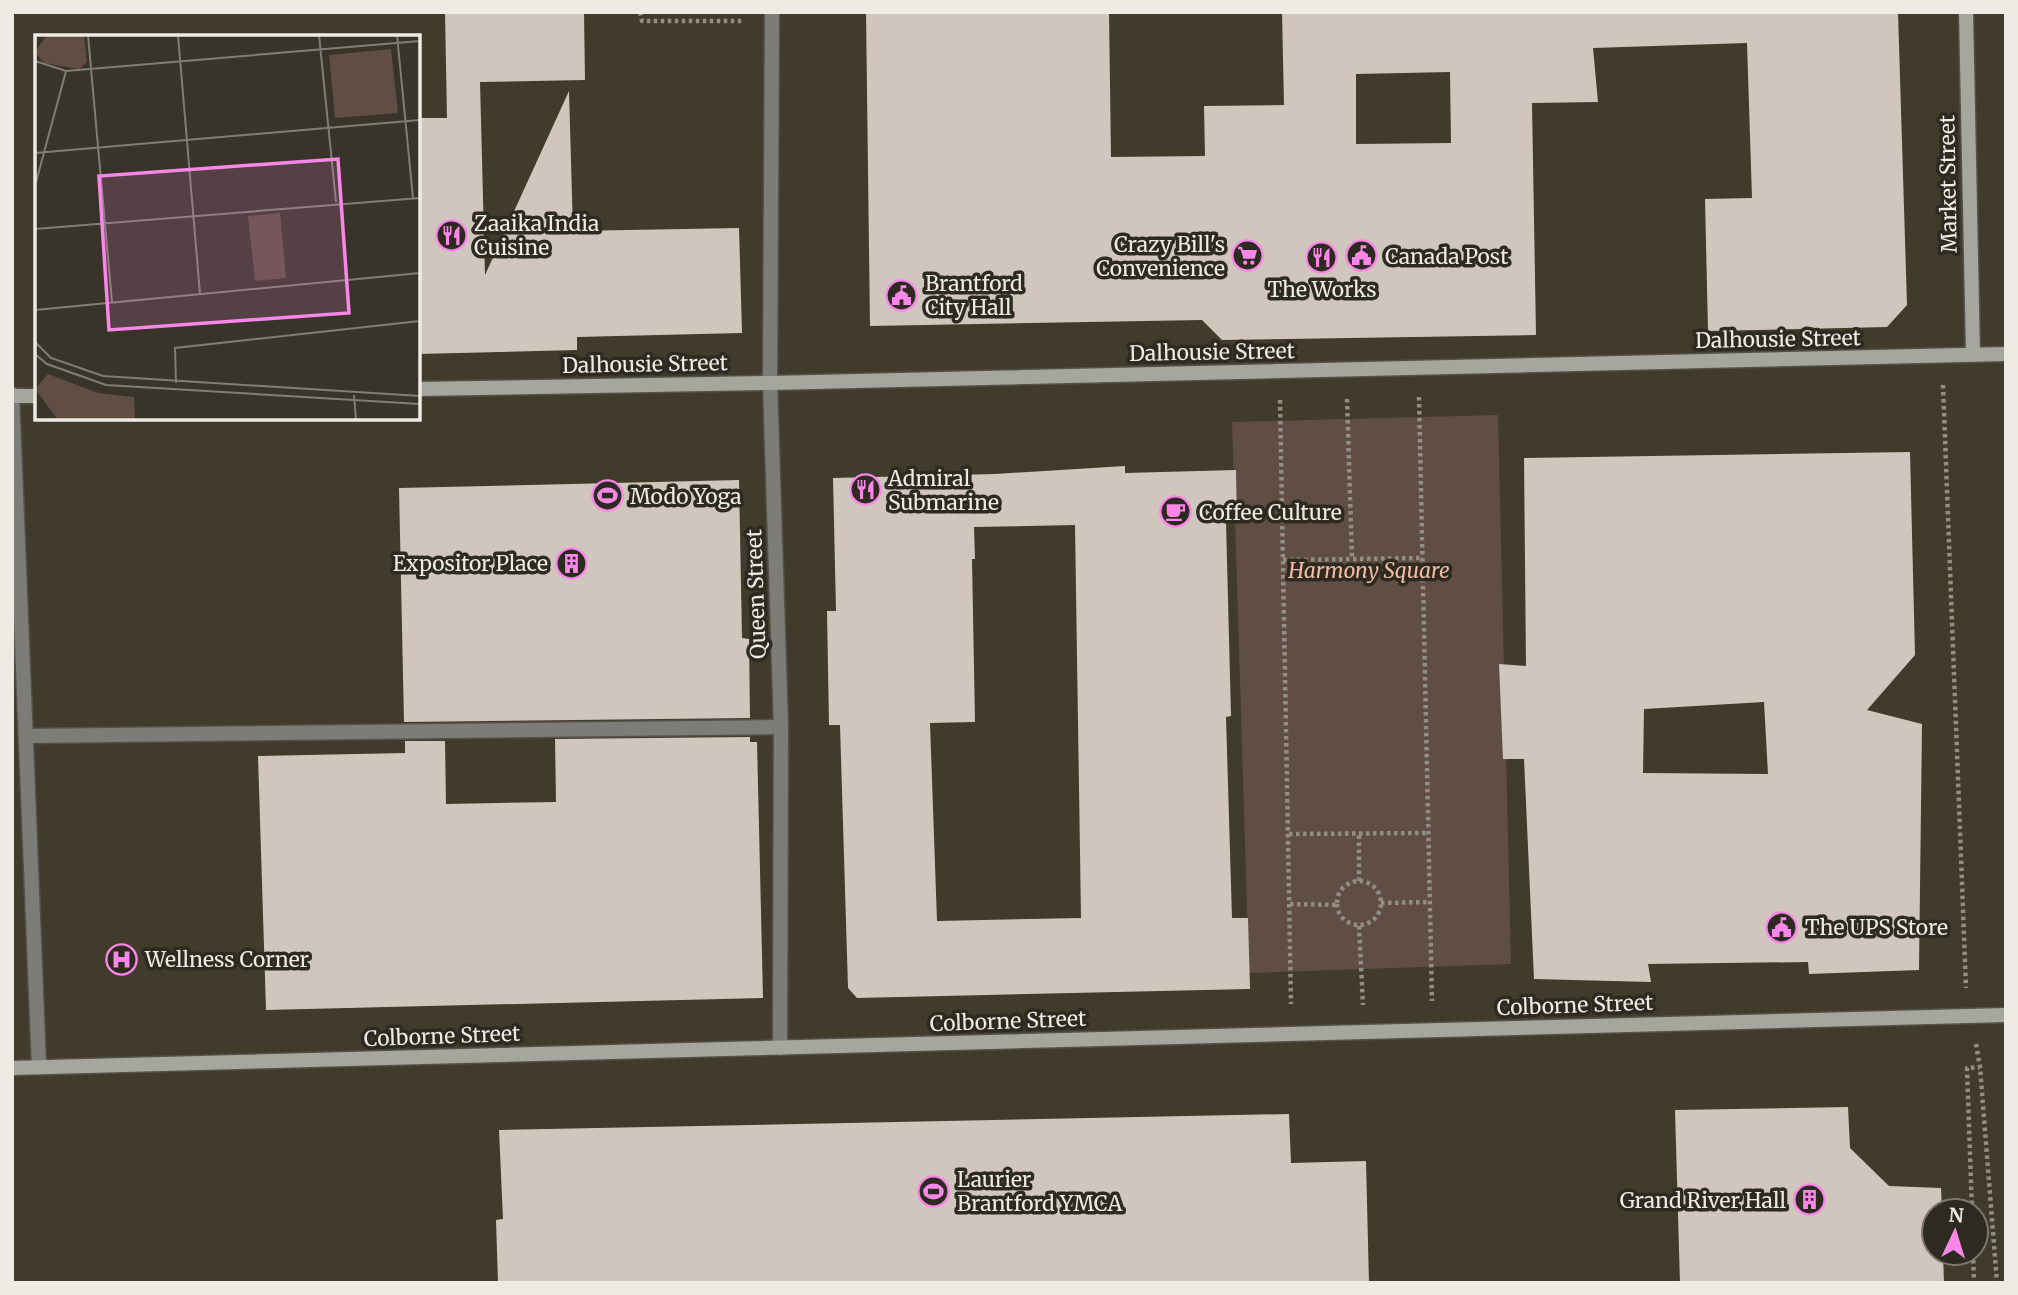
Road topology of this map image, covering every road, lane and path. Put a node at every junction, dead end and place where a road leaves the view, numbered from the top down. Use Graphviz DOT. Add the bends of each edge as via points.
graph roads {
  1 [pos="640,12"];
  2 [pos="1966,12"];
  3 [pos="772,17"];
  4 [pos="1973,354"];
  5 [pos="2006,355"];
  6 [pos="1941,356"];
  7 [pos="1418,368"];
  8 [pos="1346,370"];
  9 [pos="1279,371"];
  10 [pos="770,383"];
  11 [pos="420,389"];
  12 [pos="12,395"];
  13 [pos="35,396"];
  14 [pos="1422,558"];
  15 [pos="1283,559"];
  16 [pos="1352,559"];
  17 [pos="781,727"];
  18 [pos="27,736"];
  19 [pos="1429,832"];
  20 [pos="1359,833"];
  21 [pos="1289,834"];
  22 [pos="1359,881"];
  23 [pos="1430,902"];
  24 [pos="1381,903"];
  25 [pos="1290,904"];
  26 [pos="1336,905"];
  27 [pos="1359,926"];
  28 [pos="2006,1015"];
  29 [pos="1971,1016"];
  30 [pos="1433,1030"];
  31 [pos="1364,1032"];
  32 [pos="1292,1034"];
  33 [pos="780,1048"];
  34 [pos="39,1067"];
  35 [pos="1980,1067"];
  36 [pos="12,1068"];
  37 [pos="1972,1197"];
  38 [pos="1997,1283"];
  1 -- 3 [label="path" via="642,21"];
  2 -- 4 [label="main road, Market Street"];
  3 -- 10 [label="street, Queen Street"];
  4 -- 5 [label="main road, Dalhousie Street"];
  4 -- 6 [label="main road, Dalhousie Street"];
  6 -- 7 [label="main road, Dalhousie Street"];
  6 -- 29 [label="path" via="1964,977"];
  7 -- 8 [label="main road, Dalhousie Street"];
  7 -- 14 [label="path"];
  8 -- 9 [label="main road, Dalhousie Street"];
  8 -- 16 [label="path"];
  9 -- 10 [label="main road, Dalhousie Street"];
  9 -- 15 [label="path"];
  10 -- 11 [label="main road, Dalhousie Street"];
  10 -- 17 [label="street, Queen Street"];
  12 -- 13 [label="main road"];
  12 -- 18 [label="street"];
  14 -- 16 [label="path"];
  14 -- 19 [label="path"];
  15 -- 16 [label="path"];
  15 -- 21 [label="path"];
  17 -- 18 [label="street"];
  17 -- 33 [label="street, Queen Street"];
  18 -- 34 [label="street"];
  19 -- 20 [label="path"];
  19 -- 23 [label="path"];
  20 -- 21 [label="path"];
  20 -- 22 [label="path"];
  21 -- 25 [label="path"];
  22 -- 24 [label="path" via="1378,892"];
  22 -- 26 [label="path" via="1347,884"];
  23 -- 24 [label="path"];
  23 -- 30 [label="path"];
  24 -- 27 [label="path" via="1378,915"];
  25 -- 26 [label="path"];
  25 -- 32 [label="path"];
  26 -- 27 [label="path" via="1340,916"];
  27 -- 31 [label="path"];
  28 -- 29 [label="main road, Colborne Street"];
  29 -- 30 [label="main road, Colborne Street"];
  29 -- 35 [label="path"];
  30 -- 31 [label="main road, Colborne Street"];
  31 -- 32 [label="main road, Colborne Street"];
  32 -- 33 [label="main road, Colborne Street"];
  33 -- 34 [label="main road, Colborne Street"];
  34 -- 36 [label="main road, Colborne Street"];
  35 -- 37 [label="path" via="1967,1068"];
  35 -- 38 [label="path"];
}
